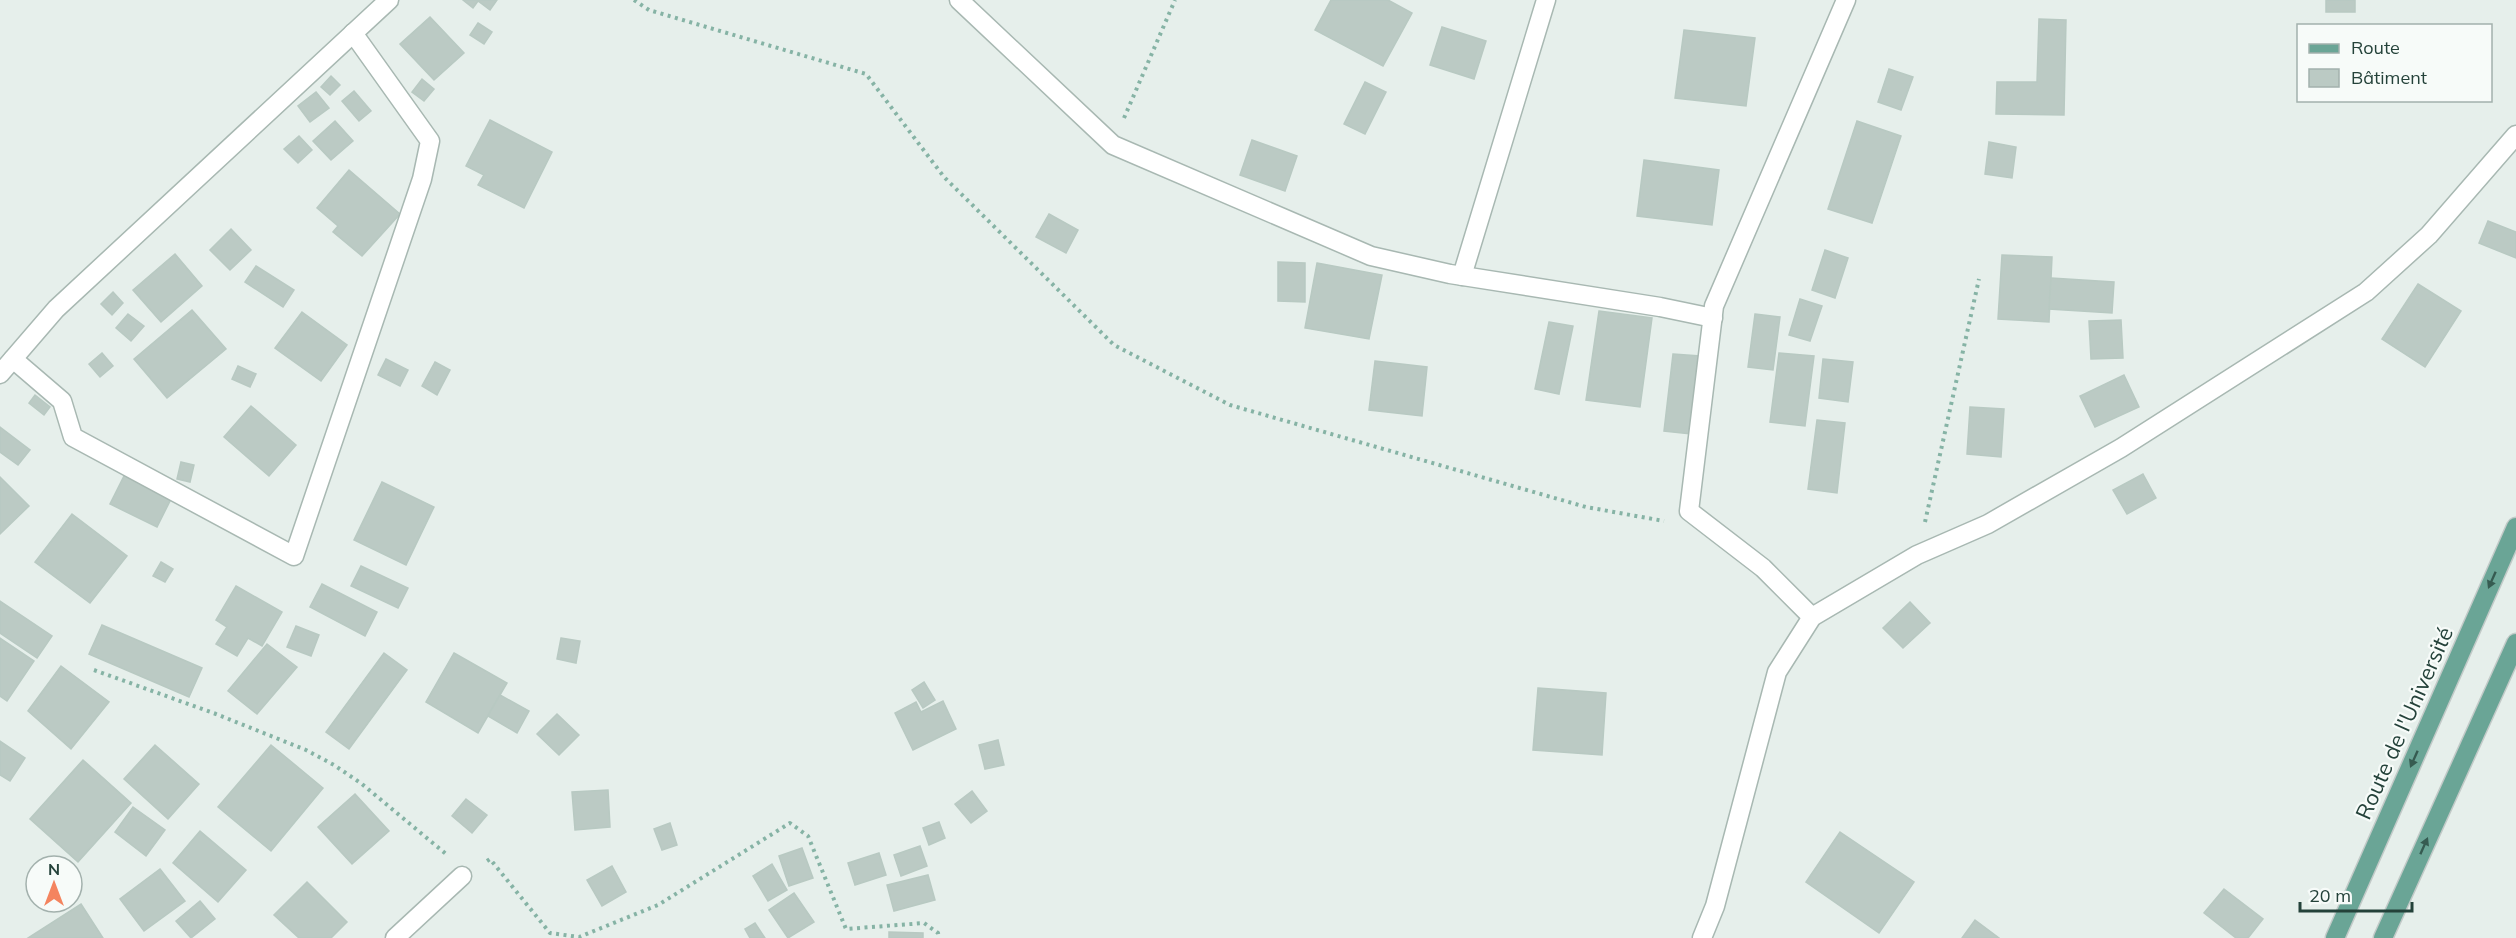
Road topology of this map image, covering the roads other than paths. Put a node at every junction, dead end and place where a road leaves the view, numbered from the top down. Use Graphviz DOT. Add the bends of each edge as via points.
graph roads {
  1 [pos="389,0"];
  2 [pos="958,0"];
  3 [pos="1546,0"];
  4 [pos="1846,0"];
  5 [pos="353,33"];
  6 [pos="2516,135"];
  7 [pos="1462,276"];
  8 [pos="1713,318"];
  9 [pos="13,359"];
  10 [pos="0,374"];
  11 [pos="2516,527"];
  12 [pos="1812,617"];
  13 [pos="2516,644"];
  14 [pos="462,876"];
  15 [pos="395,938"];
  16 [pos="1702,938"];
  17 [pos="2336,938"];
  18 [pos="2383,938"];
  1 -- 5 [label="street"];
  2 -- 7 [label="street" via="1113,145 1371,256"];
  3 -- 7 [label="street"];
  4 -- 8 [label="street" via="1714,306"];
  5 -- 9 [label="street" via="56,309"];
  5 -- 9 [label="street" via="430,141 422,179 294,556 73,437 62,401"];
  6 -- 12 [label="street" via="2429,235 2366,292 2121,448 1988,524 1917,555"];
  7 -- 8 [label="street"];
  8 -- 12 [label="street" via="1689,511 1763,568"];
  9 -- 10 [label="street"];
  11 -- 17 [label="main road, Route de l'Université, one-way"];
  12 -- 16 [label="street" via="1777,672"];
  18 -- 13 [label="main road, one-way"];
  14 -- 15 [label="street"];
}
